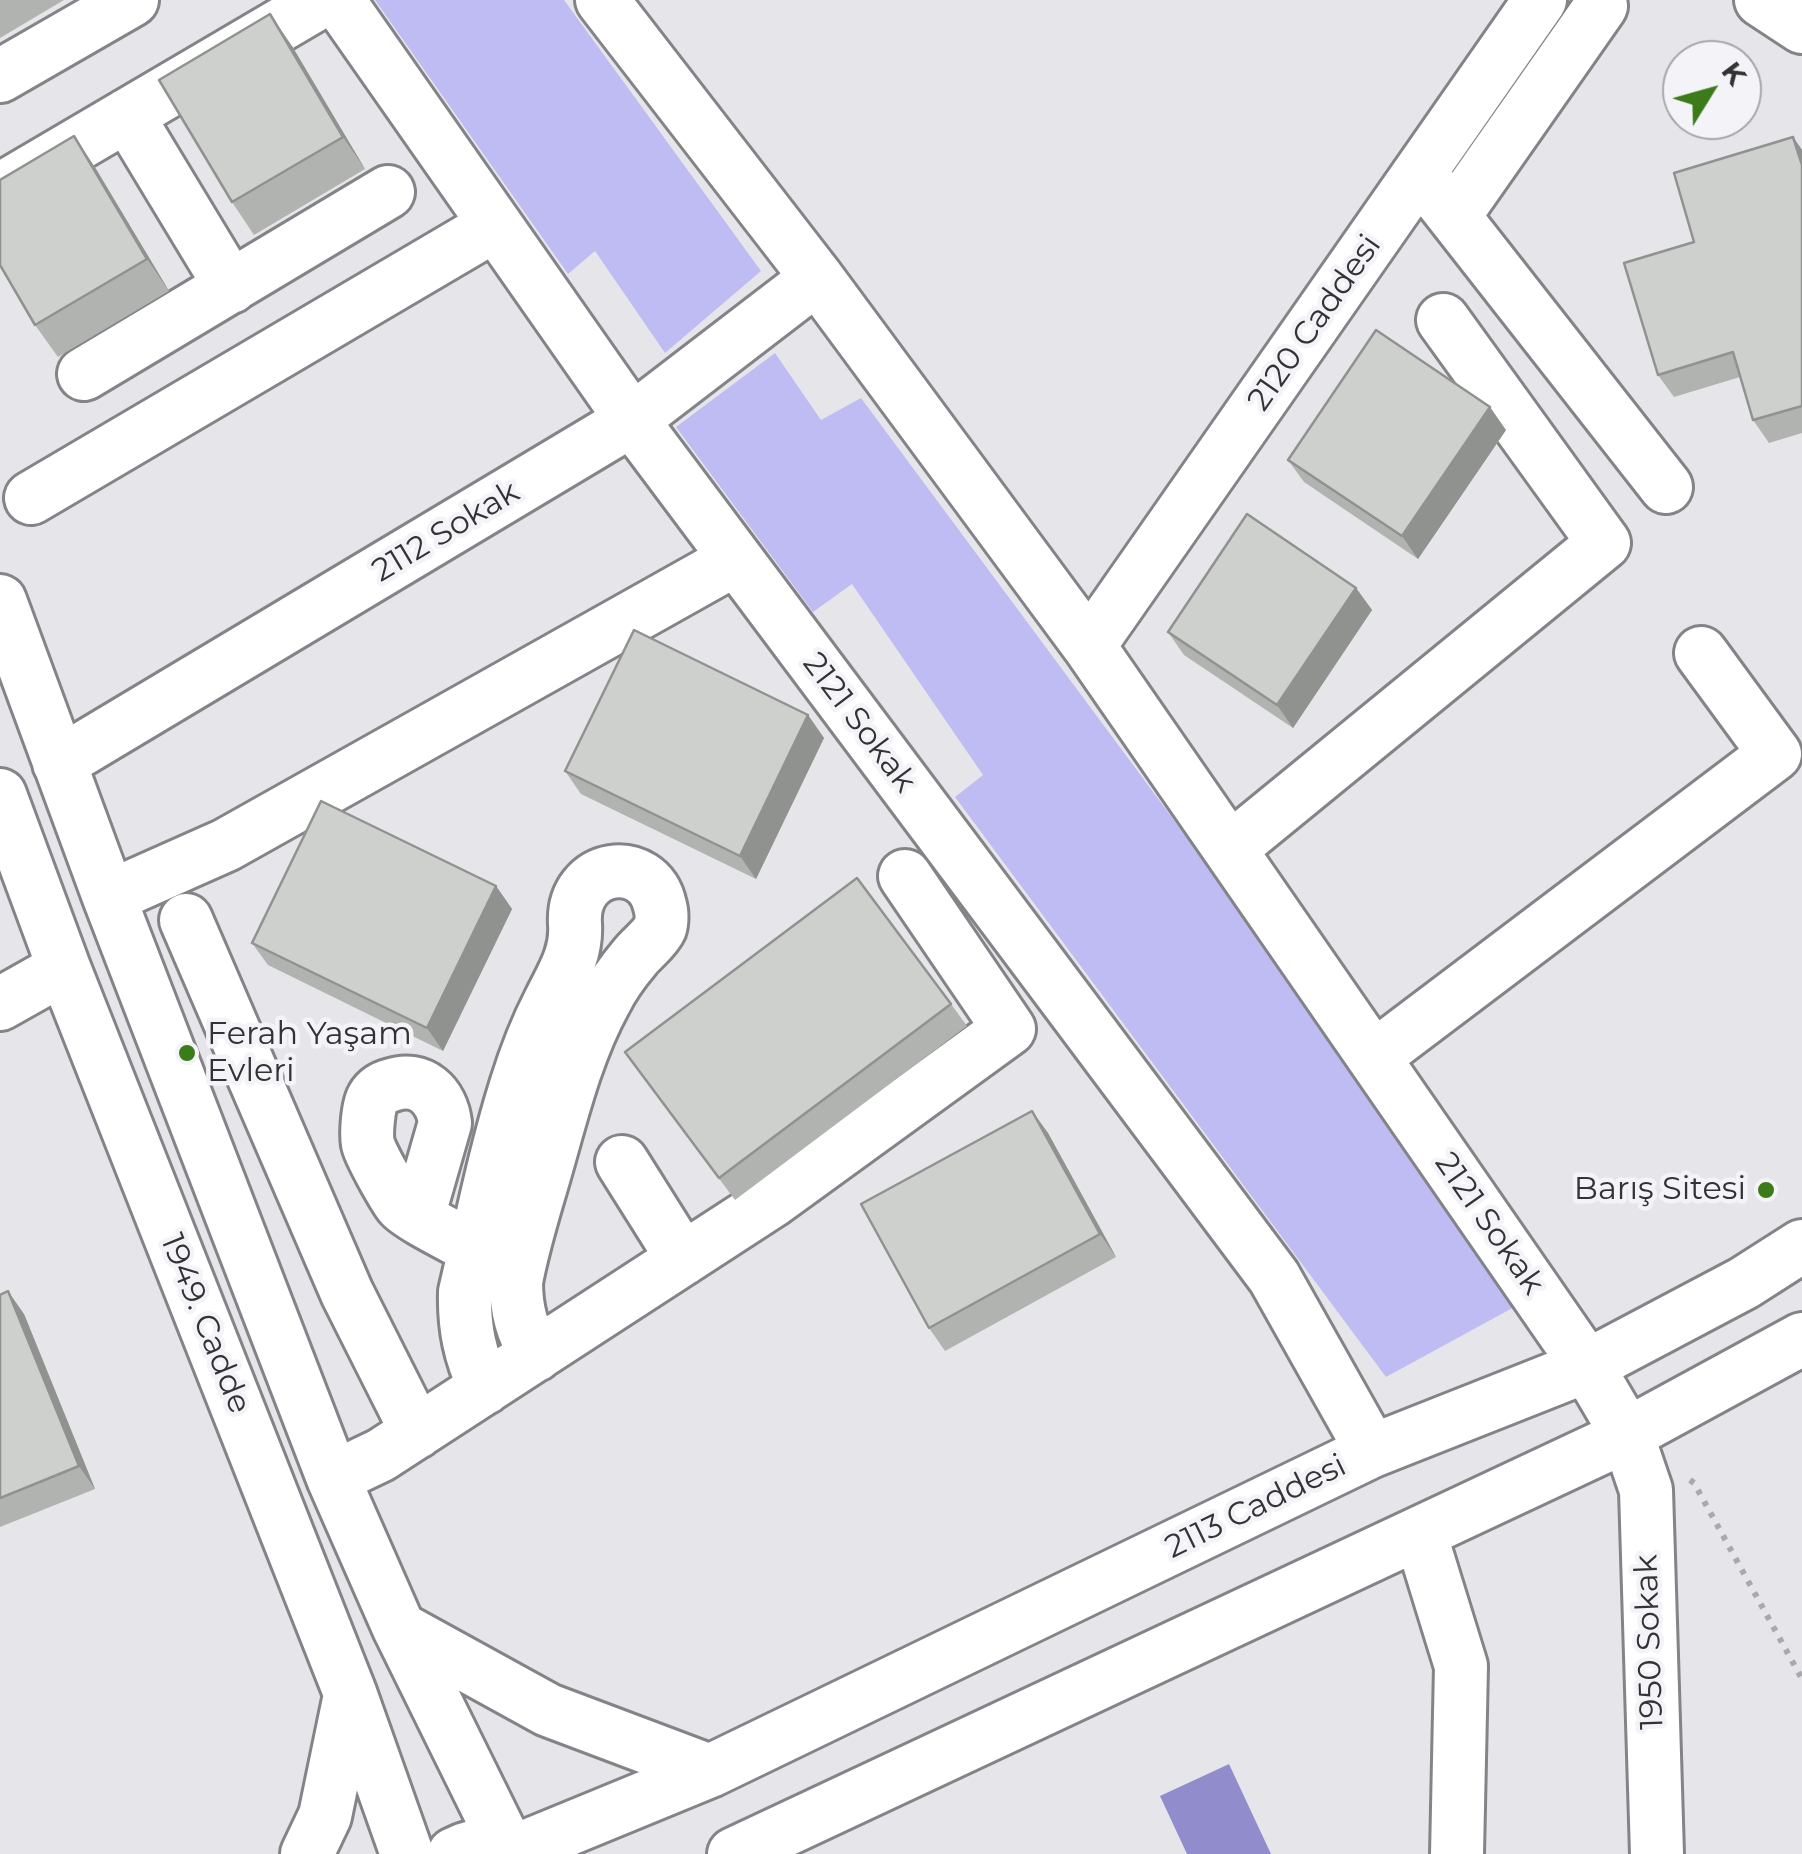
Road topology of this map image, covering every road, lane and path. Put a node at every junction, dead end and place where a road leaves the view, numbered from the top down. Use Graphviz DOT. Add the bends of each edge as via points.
graph roads {
  1 [pos="132,0"];
  2 [pos="324,0"];
  3 [pos="338,0"];
  4 [pos="602,0"];
  5 [pos="1540,0"];
  6 [pos="1761,0"];
  7 [pos="1601,6"];
  8 [pos="1802,27"];
  9 [pos="0,76"];
  10 [pos="127,116"];
  11 [pos="1417,176"];
  12 [pos="0,190"];
  13 [pos="388,192"];
  14 [pos="1454,216"];
  15 [pos="495,225"];
  16 [pos="817,278"];
  17 [pos="231,287"];
  18 [pos="1442,320"];
  19 [pos="84,374"];
  20 [pos="632,420"];
  21 [pos="1666,487"];
  22 [pos="30,498"];
  23 [pos="736,559"];
  24 [pos="0,601"];
  25 [pos="1090,646"];
  26 [pos="1701,653"];
  27 [pos="59,763"];
  28 [pos="0,795"];
  29 [pos="1230,849"];
  30 [pos="906,876"];
  31 [pos="109,898"];
  32 [pos="186,920"];
  33 [pos="64,968"];
  34 [pos="0,1004"];
  35 [pos="1374,1057"];
  36 [pos="622,1162"];
  37 [pos="418,1216"];
  38 [pos="1802,1246"];
  39 [pos="475,1249"];
  40 [pos="683,1259"];
  41 [pos="1802,1339"];
  42 [pos="536,1355"];
  43 [pos="1588,1366"];
  44 [pos="485,1388"];
  45 [pos="417,1432"];
  46 [pos="1627,1434"];
  47 [pos="1372,1451"];
  48 [pos="1680,1473"];
  49 [pos="333,1478"];
  50 [pos="1420,1534"];
  51 [pos="399,1628"];
  52 [pos="1802,1679"];
  53 [pos="350,1693"];
  54 [pos="710,1771"];
  55 [pos="519,1849"];
  56 [pos="746,1851"];
  57 [pos="307,1854"];
  58 [pos="407,1854"];
  59 [pos="454,1854"];
  60 [pos="1457,1854"];
  61 [pos="1657,1854"];
  1 -- 9 [label="street"];
  2 -- 10 [label="street"];
  3 -- 15 [label="street, 2121 Sokak"];
  4 -- 16 [label="street, 2121 Sokak"];
  5 -- 11 [label="street, 2120 Caddesi"];
  6 -- 8 [label="street"];
  7 -- 14 [label="street"];
  10 -- 12 [label="street"];
  10 -- 17 [label="street"];
  11 -- 14 [label="street"];
  11 -- 25 [label="street, 2120 Caddesi"];
  13 -- 17 [label="street"];
  14 -- 21 [label="street"];
  15 -- 20 [label="street, 2121 Sokak"];
  15 -- 22 [label="street"];
  16 -- 20 [label="street, 2112 Sokak"];
  16 -- 25 [label="street, 2121 Sokak"];
  17 -- 19 [label="street"];
  18 -- 29 [label="street" via="1604,543"];
  20 -- 23 [label="street, 2121 Sokak"];
  20 -- 27 [label="street, 2112 Sokak"];
  23 -- 31 [label="street" via="226,845"];
  23 -- 47 [label="street, 2121 Sokak" via="1274,1277"];
  24 -- 27 [label="street, 1949. Cadde"];
  25 -- 29 [label="street, 2121 Sokak"];
  26 -- 35 [label="street" via="1775,754"];
  27 -- 31 [label="street, 1949. Cadde"];
  28 -- 33 [label="street, 1949. Cadde"];
  29 -- 35 [label="street, 2121 Sokak"];
  30 -- 40 [label="street" via="1009,1030"];
  31 -- 49 [label="street, 1949. Cadde"];
  32 -- 45 [label="street" via="347,1293"];
  33 -- 34 [label="street"];
  33 -- 53 [label="street, 1949. Cadde"];
  35 -- 43 [label="street, 2121 Sokak"];
  36 -- 40 [label="street"];
  37 -- 39 [label="street"];
  38 -- 43 [label="street, 2113 Caddesi"];
  39 -- 42 [label="street" via="516,1085 575,946 579,895 596,876 636,875 656,893 659,930 612,988 583,1045 519,1265 519,1317"];
  39 -- 44 [label="street" via="464,1318"];
  40 -- 42 [label="street"];
  41 -- 46 [label="street"];
  42 -- 44 [label="street"];
  43 -- 46 [label="street, 2121 Sokak"];
  43 -- 47 [label="street, 2113 Caddesi"];
  44 -- 45 [label="street"];
  45 -- 49 [label="street"];
  46 -- 50 [label="street"];
  46 -- 61 [label="street, 1950 Sokak" via="1646,1490"];
  47 -- 54 [label="street, 2113 Caddesi"];
  48 -- 52 [label="path" via="1694,1483"];
  49 -- 51 [label="street, 1949. Cadde"];
  50 -- 56 [label="street"];
  50 -- 60 [label="street" via="1460,1666"];
  51 -- 54 [label="street" via="548,1710"];
  51 -- 55 [label="street, 1949. Cadde"];
  53 -- 57 [label="street" via="324,1816"];
  53 -- 58 [label="street, 1949. Cadde"];
  54 -- 55 [label="street, 2113 Caddesi"];
  55 -- 59 [label="street, 2113 Caddesi" via="475,1845"];
}
